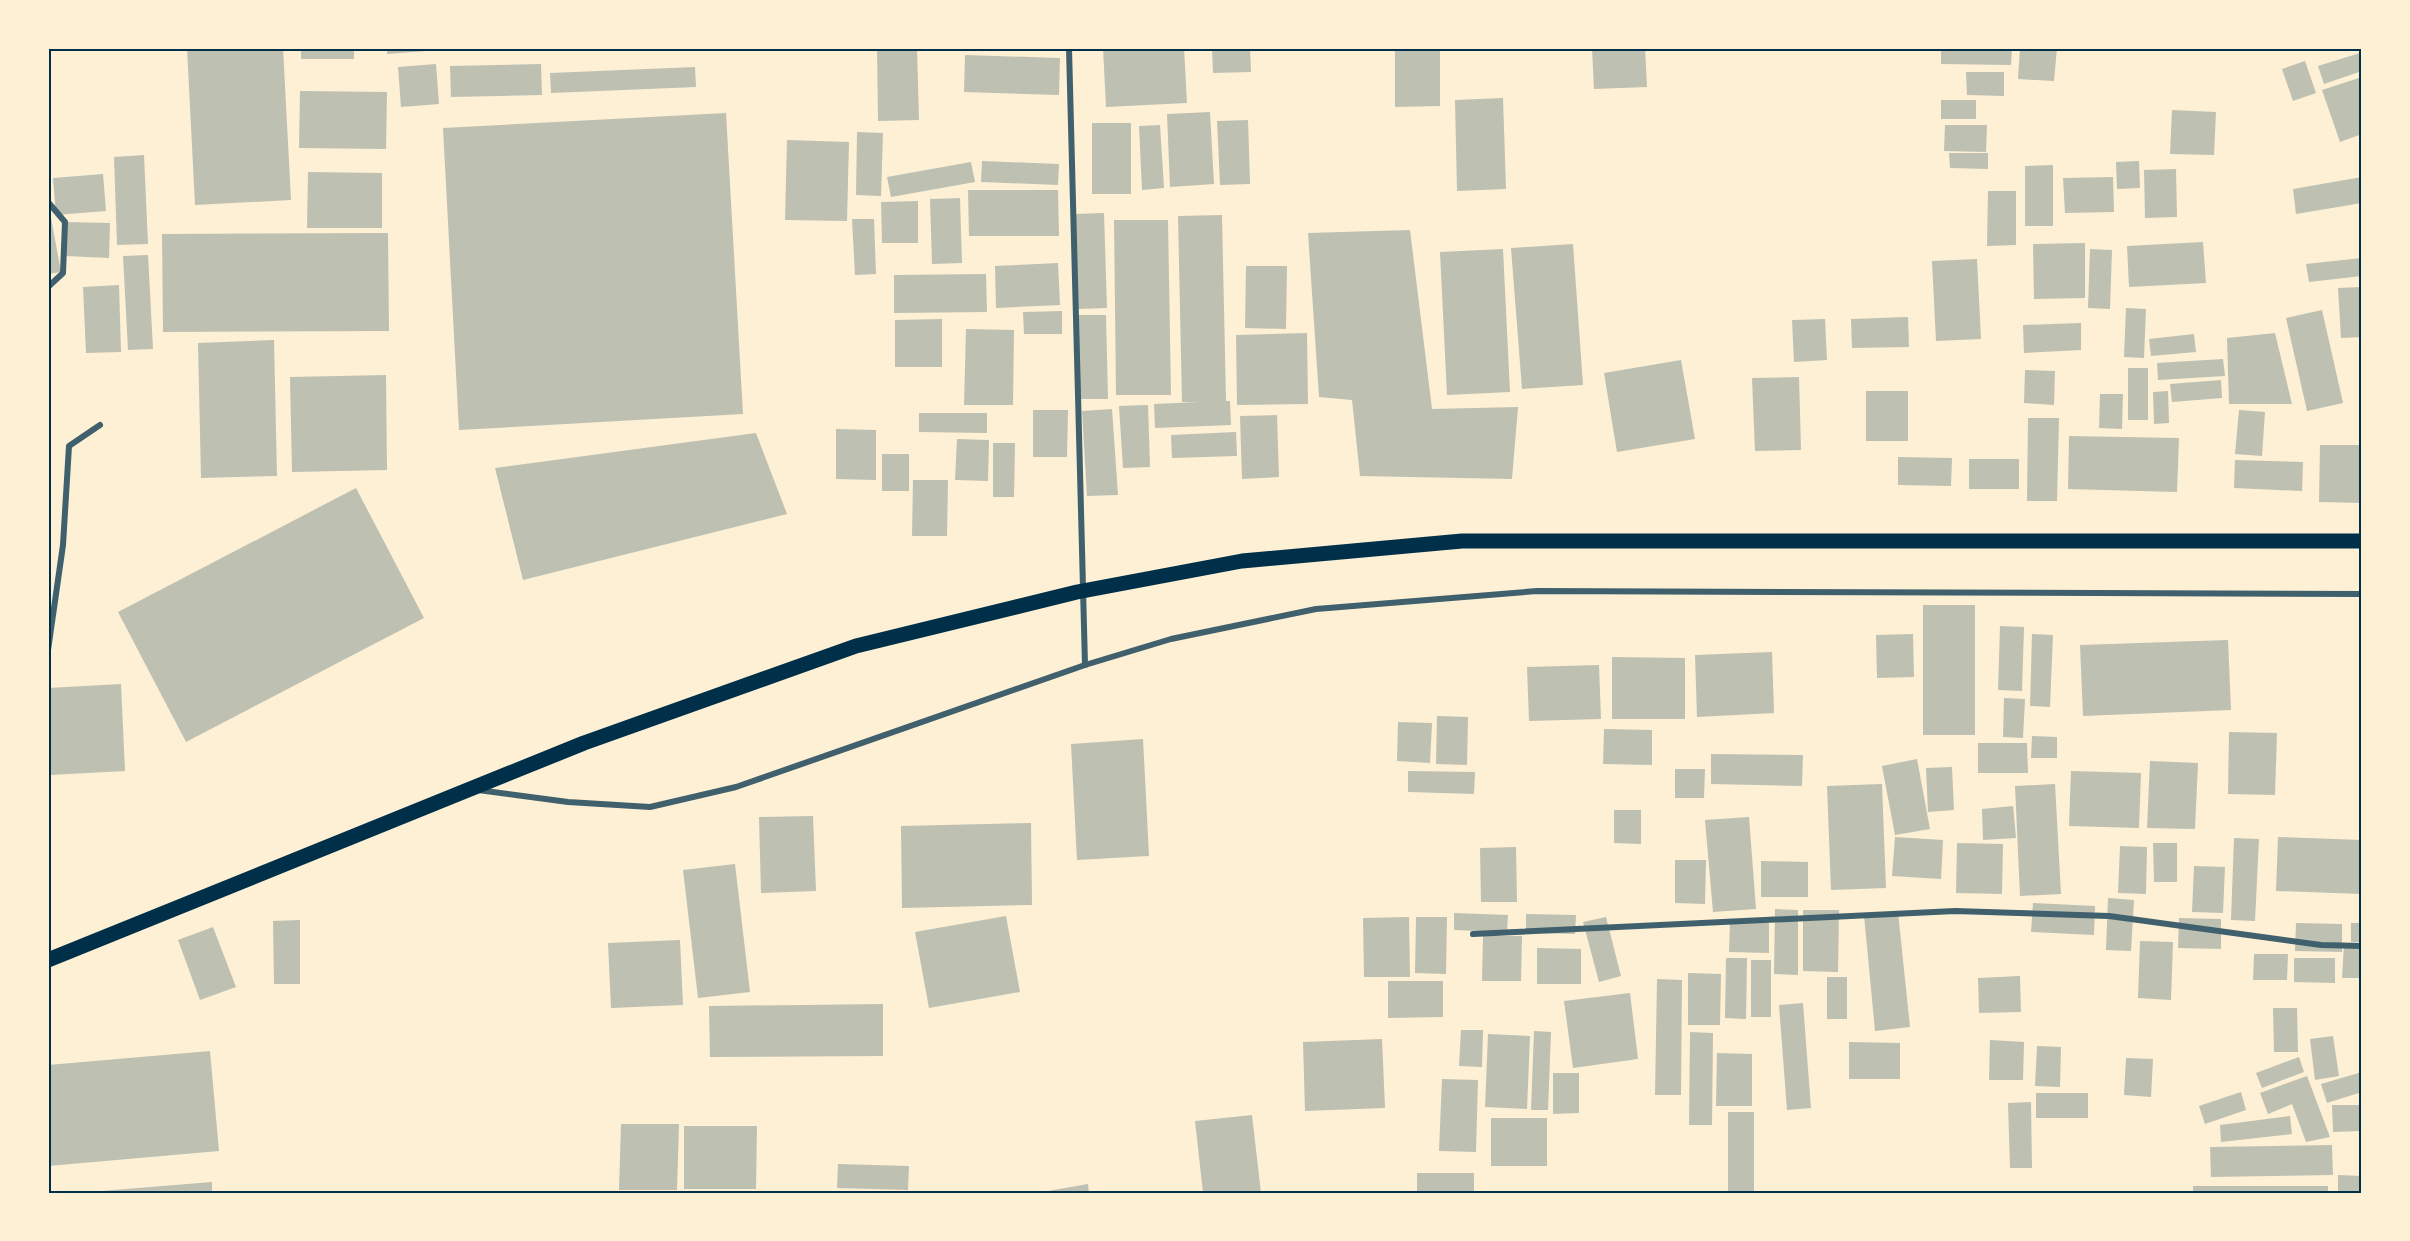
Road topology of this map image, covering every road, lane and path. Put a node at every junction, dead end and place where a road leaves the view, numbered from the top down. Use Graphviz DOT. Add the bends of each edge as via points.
graph roads {
  1 [pos="1069,48"];
  2 [pos="48,201"];
  3 [pos="48,287"];
  4 [pos="100,425"];
  5 [pos="2362,541"];
  6 [pos="2362,594"];
  7 [pos="48,650"];
  8 [pos="1085,665"];
  9 [pos="471,789"];
  10 [pos="1473,934"];
  11 [pos="2362,946"];
  12 [pos="48,960"];
  1 -- 8 [label="street"];
  2 -- 3 [label="street" via="65,222 63,273"];
  4 -- 7 [label="street" via="69,446 63,545"];
  5 -- 9 [label="main road" via="1462,541 1242,561 1077,592 856,646 584,742"];
  6 -- 8 [label="street" via="1537,591 1316,609 1171,639"];
  8 -- 9 [label="street" via="736,787 650,807 568,802"];
  9 -- 12 [label="main road"];
  10 -- 11 [label="street" via="1955,911 2109,916 2321,945"];
}
